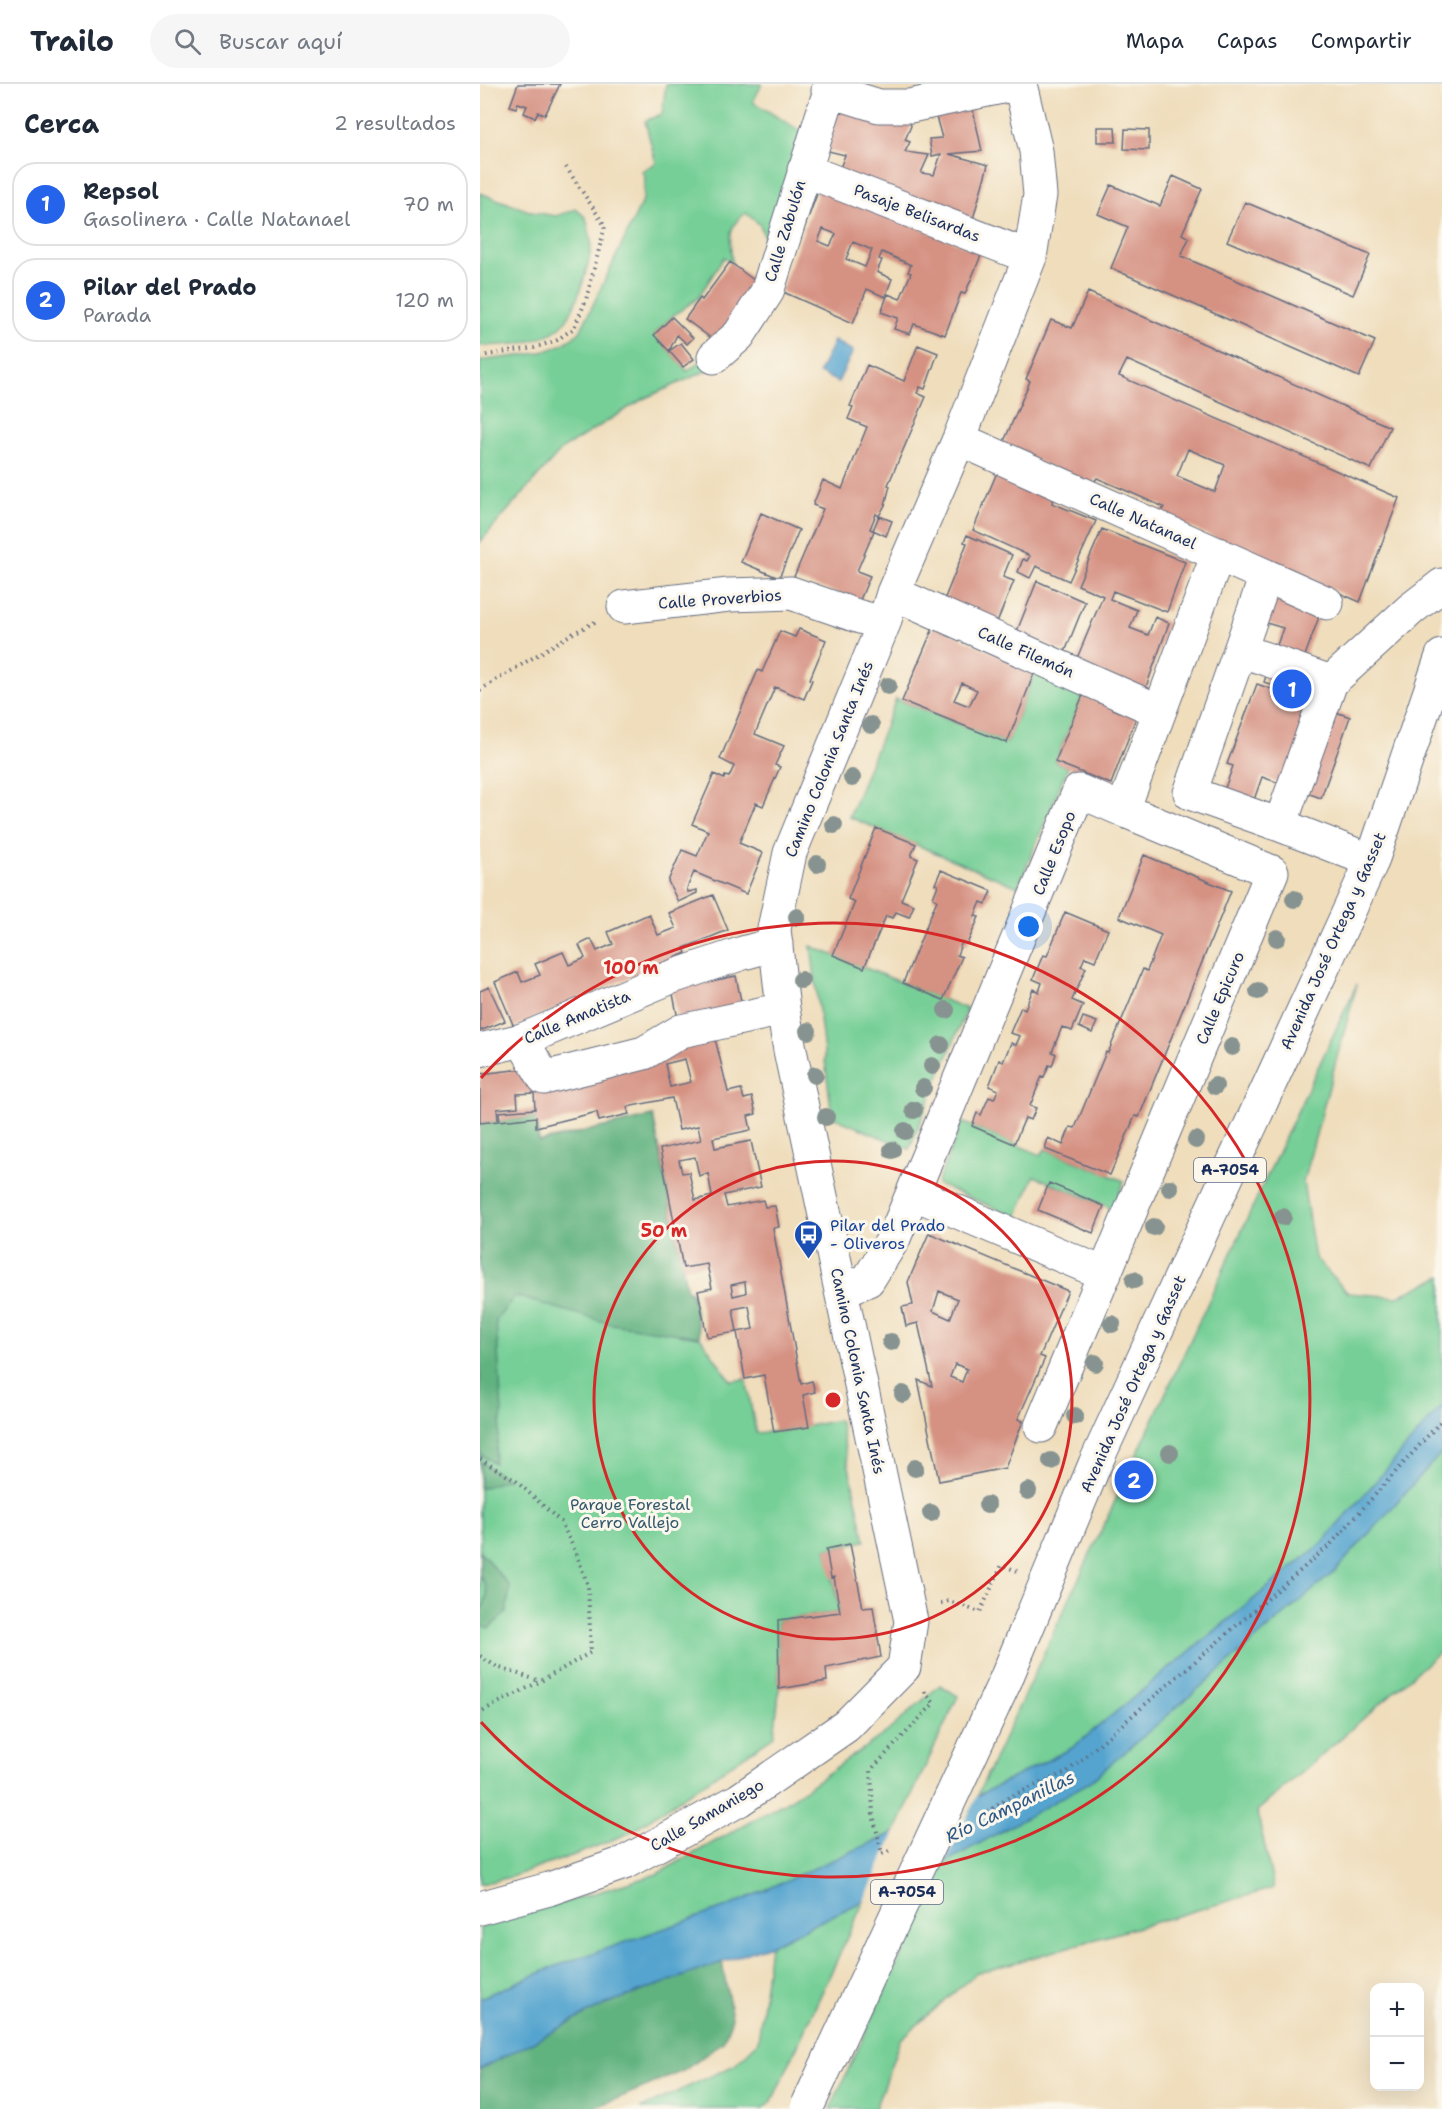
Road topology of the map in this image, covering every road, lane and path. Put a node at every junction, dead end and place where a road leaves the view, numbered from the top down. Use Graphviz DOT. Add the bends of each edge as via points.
graph roads {
  1 [pos="1018,84"];
  2 [pos="830,87"];
  3 [pos="566,167"];
  4 [pos="804,170"];
  5 [pos="1030,257"];
  6 [pos="480,356"];
  7 [pos="714,357"];
  8 [pos="959,439"];
  9 [pos="1218,554"];
  10 [pos="1266,576"];
  11 [pos="1442,585"];
  12 [pos="1327,603"];
  13 [pos="624,607"];
  14 [pos="889,608"];
  15 [pos="1240,650"];
  16 [pos="1442,656"];
  17 [pos="1330,682"];
  18 [pos="480,690"];
  19 [pos="1159,711"];
  20 [pos="1123,810"];
  21 [pos="1280,825"];
  22 [pos="1372,861"];
  23 [pos="776,945"];
  24 [pos="783,1010"];
  25 [pos="522,1040"];
  26 [pos="480,1050"];
  27 [pos="913,1193"];
  28 [pos="1105,1274"];
  29 [pos="842,1291"];
  30 [pos="1442,1420"];
  31 [pos="1041,1426"];
  32 [pos="480,1459"];
  33 [pos="1023,1574"];
  34 [pos="937,1604"];
  35 [pos="480,1656"];
  36 [pos="904,1667"];
  37 [pos="541,1681"];
  38 [pos="480,1712"];
  39 [pos="977,1820"];
  40 [pos="893,1850"];
  41 [pos="480,1908"];
  42 [pos="807,2107"];
  1 -- 2 [label="street" via="910,106 879,106"];
  1 -- 5 [label="street, Camino Colonia Santa Inés" via="1036,151 1040,195"];
  2 -- 4 [label="street, Calle Zabulón"];
  3 -- 6 [label="path" via="605,226 586,300 574,328 557,340 534,348"];
  4 -- 5 [label="street, Pasaje Belisardas"];
  4 -- 7 [label="street, Calle Zabulón" via="767,292 739,335"];
  5 -- 8 [label="street, Camino Colonia Santa Inés"];
  8 -- 9 [label="street, Calle Natanael"];
  8 -- 14 [label="street, Camino Colonia Santa Inés"];
  9 -- 10 [label="street, Calle Natanael"];
  9 -- 19 [label="street"];
  10 -- 12 [label="street, Calle Natanael"];
  10 -- 15 [label="street"];
  11 -- 17 [label="street"];
  13 -- 14 [label="street, Calle Proverbios" via="791,593 860,617"];
  13 -- 18 [label="path" via="570,634"];
  14 -- 19 [label="street, Calle Filemón"];
  14 -- 23 [label="street, Camino Colonia Santa Inés" via="790,853 774,929"];
  15 -- 17 [label="street"];
  15 -- 21 [label="street" via="1190,793"];
  16 -- 22 [label="street, Avenida José Ortega y Gasset / A-7054"];
  17 -- 21 [label="street"];
  19 -- 20 [label="street"];
  20 -- 27 [label="street, Calle Esopo" via="1079,791"];
  20 -- 28 [label="street, Calle Epicuro" via="1272,872"];
  21 -- 22 [label="street"];
  22 -- 42 [label="street, Avenida José Ortega y Gasset / A-7054, bridge" via="1095,1464 1006,1679"];
  23 -- 24 [label="street, Camino Colonia Santa Inés"];
  23 -- 25 [label="street, Calle Amatista" via="669,978"];
  24 -- 25 [label="street" via="681,1031 644,1053 544,1078"];
  24 -- 29 [label="street, Camino Colonia Santa Inés"];
  25 -- 26 [label="street, Calle Amatista"];
  27 -- 28 [label="street"];
  27 -- 29 [label="street, Calle Esopo" via="894,1238 868,1280"];
  28 -- 31 [label="street, Calle Epicuro"];
  29 -- 36 [label="street, Camino Colonia Santa Inés" via="911,1622"];
  30 -- 39 [label="path" via="1331,1544 1067,1772 1009,1797"];
  32 -- 37 [label="path" via="516,1481 561,1522 588,1586 591,1652"];
  33 -- 34 [label="path" via="1002,1565 980,1612 949,1601"];
  35 -- 37 [label="path" via="497,1667"];
  36 -- 40 [label="path" via="934,1703 871,1770 873,1815 882,1854"];
  36 -- 41 [label="street, Calle Samaniego" via="846,1726 739,1800 624,1863"];
  37 -- 38 [label="path"];
}
